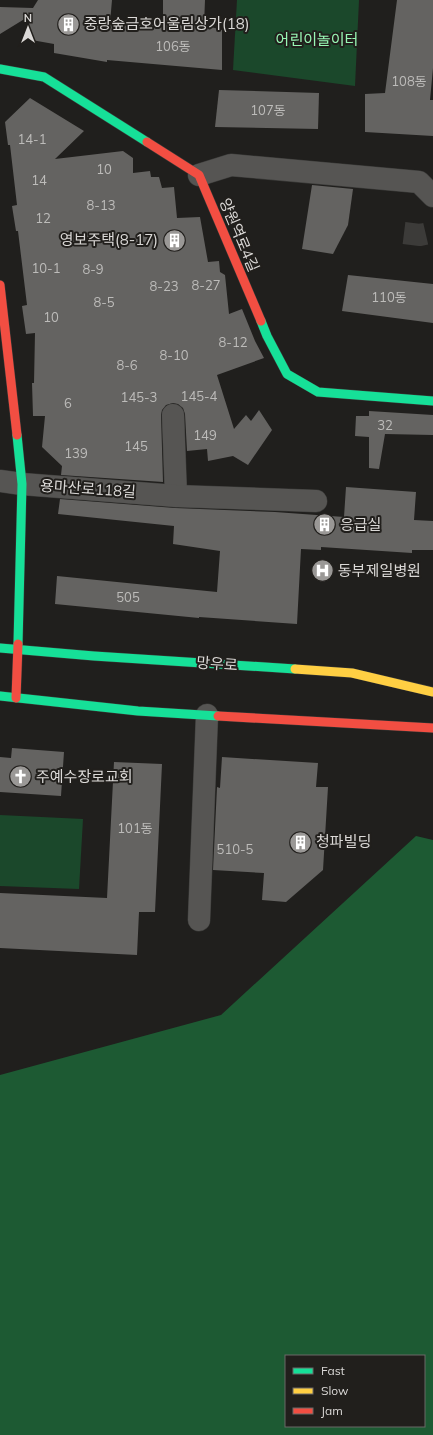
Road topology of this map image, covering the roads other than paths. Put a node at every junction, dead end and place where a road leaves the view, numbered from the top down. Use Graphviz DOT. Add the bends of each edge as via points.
graph roads {
  1 [pos="0,69"];
  2 [pos="199,175"];
  3 [pos="433,196"];
  4 [pos="0,285"];
  5 [pos="1,306"];
  6 [pos="433,401"];
  7 [pos="173,415"];
  8 [pos="0,481"];
  9 [pos="22,484"];
  10 [pos="176,496"];
  11 [pos="316,501"];
  12 [pos="0,648"];
  13 [pos="18,650"];
  14 [pos="433,692"];
  15 [pos="0,696"];
  16 [pos="16,698"];
  17 [pos="207,715"];
  18 [pos="433,728"];
  19 [pos="199,920"];
  1 -- 2 [label="street" via="44,77"];
  2 -- 3 [label="street" via="231,165 420,182"];
  2 -- 6 [label="street, 양원역로4길" via="266,336 287,374 318,392"];
  4 -- 5 [label="street"];
  5 -- 9 [label="street"];
  7 -- 10 [label="street"];
  8 -- 9 [label="street, 용마산로118길"];
  9 -- 10 [label="street, 용마산로118길"];
  9 -- 13 [label="street"];
  10 -- 11 [label="street, 용마산로118길"];
  12 -- 13 [label="street, 망우로"];
  13 -- 14 [label="street, 망우로" via="352,673"];
  13 -- 16 [label="street"];
  15 -- 16 [label="street"];
  16 -- 17 [label="street" via="138,711"];
  17 -- 18 [label="street"];
  17 -- 19 [label="street"];
}
